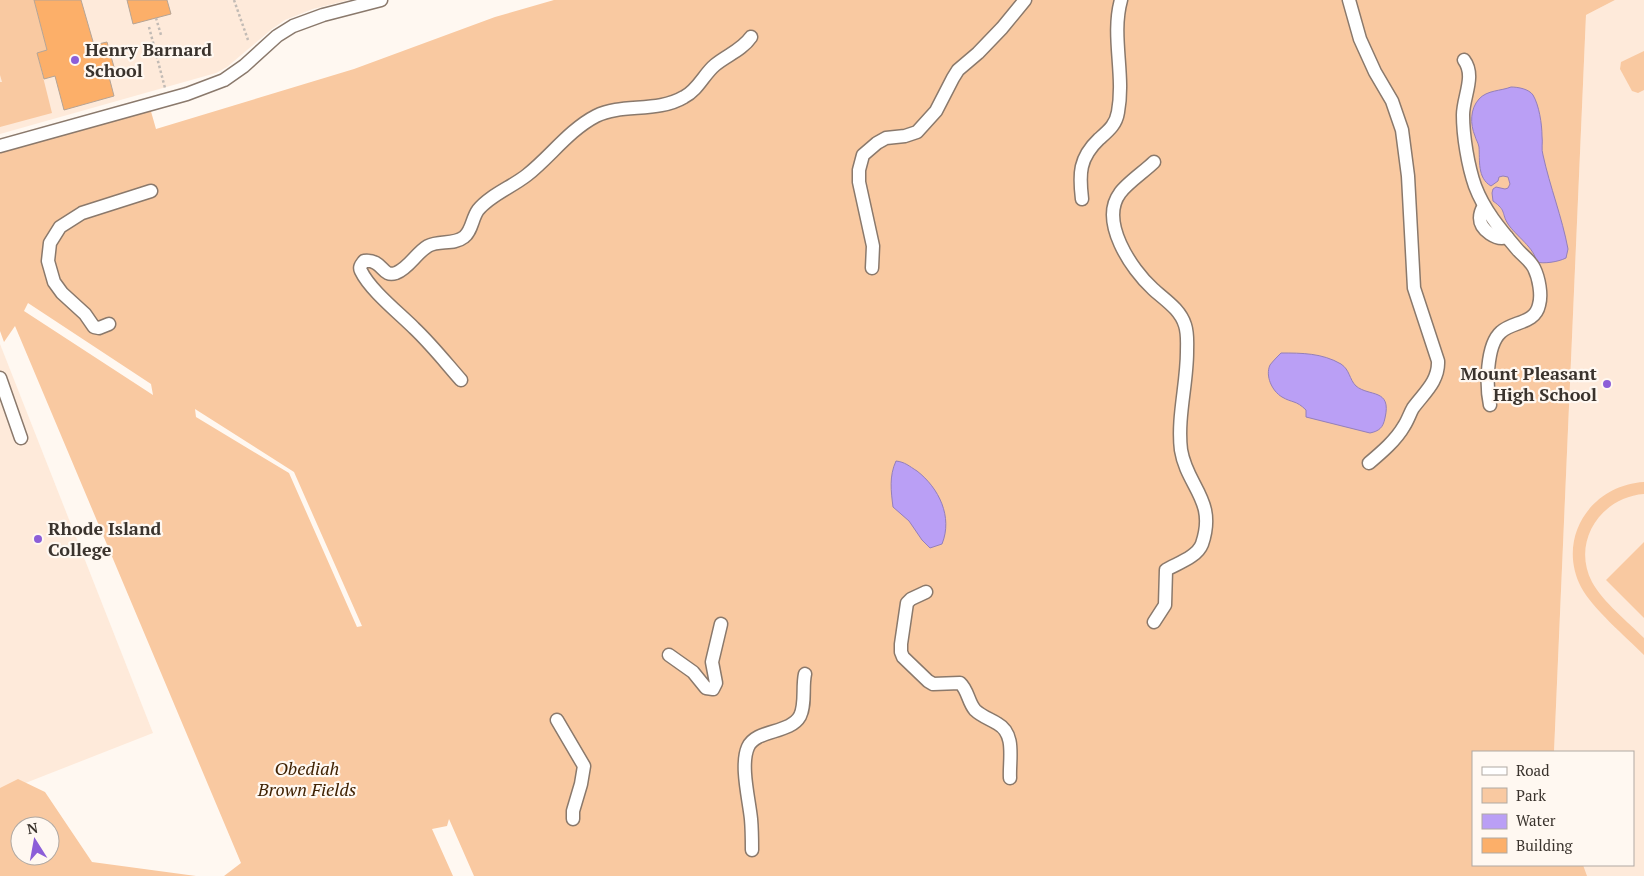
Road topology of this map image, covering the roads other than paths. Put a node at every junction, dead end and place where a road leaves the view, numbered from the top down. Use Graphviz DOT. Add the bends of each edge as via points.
graph roads {
  1 [pos="381,0"];
  2 [pos="1025,0"];
  3 [pos="1121,0"];
  4 [pos="1349,0"];
  5 [pos="751,37"];
  6 [pos="1464,60"];
  7 [pos="0,146"];
  8 [pos="1154,162"];
  9 [pos="150,191"];
  10 [pos="1082,199"];
  11 [pos="872,268"];
  12 [pos="109,324"];
  13 [pos="0,378"];
  14 [pos="461,380"];
  15 [pos="1490,405"];
  16 [pos="21,438"];
  17 [pos="1369,463"];
  18 [pos="926,592"];
  19 [pos="1154,622"];
  20 [pos="721,624"];
  21 [pos="669,655"];
  22 [pos="805,674"];
  23 [pos="557,720"];
  24 [pos="1010,778"];
  25 [pos="573,819"];
  26 [pos="752,850"];
  1 -- 7 [label="street" via="293,26 224,80 187,94"];
  2 -- 11 [label="street" via="978,53 958,70 936,111 917,132 886,138 863,155 859,182 873,246"];
  3 -- 10 [label="street" via="1117,26 1118,112 1115,123 1098,140 1080,169"];
  4 -- 17 [label="street" via="1360,40 1392,101 1402,130 1414,288 1438,361 1436,379 1404,426"];
  5 -- 14 [label="street" via="746,45 712,68 687,96 658,106 609,111 588,121 528,175 478,210 462,239 428,246 398,272 390,274 372,260 364,261 360,269 367,279"];
  6 -- 15 [label="street" via="1469,70 1463,116 1468,160 1476,188 1484,206 1533,267 1538,279 1540,304 1536,315 1502,330 1493,342 1487,379"];
  8 -- 19 [label="street" via="1121,191 1113,210 1114,226 1129,261 1151,288 1179,313 1186,327 1181,449 1206,510 1202,544 1197,553 1166,570 1166,606"];
  9 -- 12 [label="street" via="76,216 60,227 48,249 49,267 62,293 94,327"];
  13 -- 16 [label="street"];
  18 -- 24 [label="street" via="907,603 901,644 903,656 933,684 960,683 975,710 1001,725 1010,742"];
  20 -- 21 [label="street" via="712,662 716,683 713,689 706,688 692,672"];
  22 -- 26 [label="street" via="801,713 797,721 759,737 748,747 746,775"];
  23 -- 25 [label="street" via="584,766"];
}
